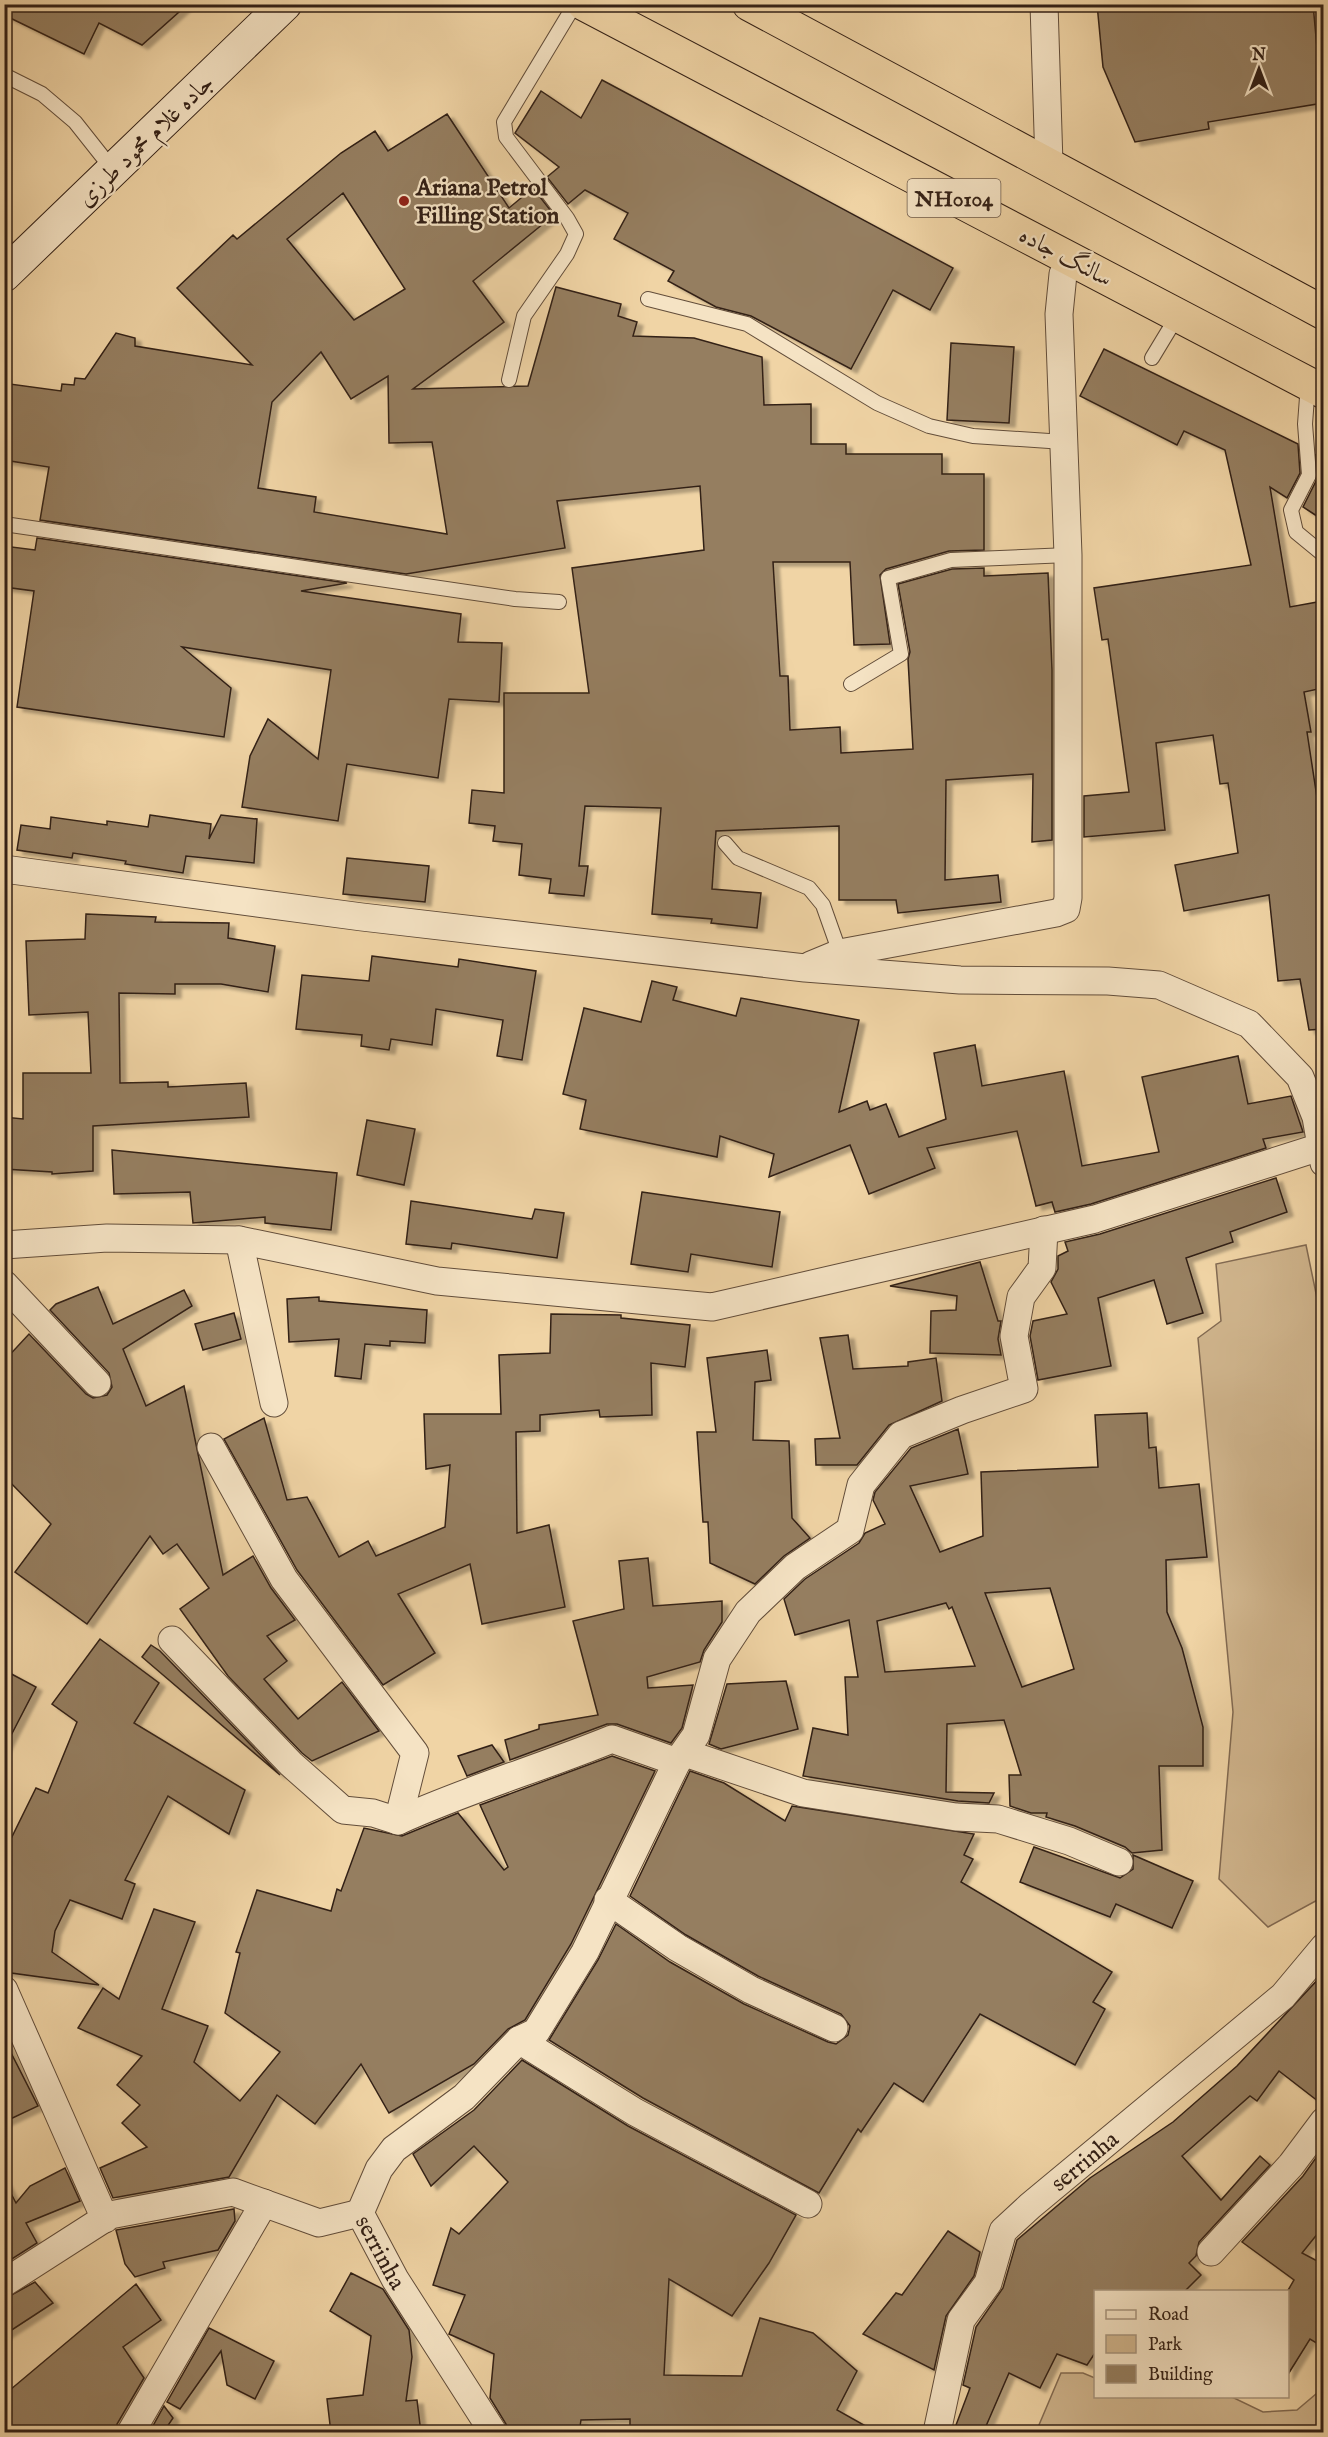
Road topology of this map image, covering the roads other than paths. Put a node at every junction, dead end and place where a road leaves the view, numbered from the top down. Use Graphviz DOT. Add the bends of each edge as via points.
graph roads {
  1 [pos="285,4"];
  2 [pos="575,4"];
  3 [pos="584,4"];
  4 [pos="749,4"];
  5 [pos="1044,4"];
  6 [pos="4,75"];
  7 [pos="1049,164"];
  8 [pos="113,170"];
  9 [pos="1072,259"];
  10 [pos="4,275"];
  11 [pos="648,299"];
  12 [pos="1323,313"];
  13 [pos="1178,315"];
  14 [pos="1152,358"];
  15 [pos="509,380"];
  16 [pos="1316,388"];
  17 [pos="1064,442"];
  18 [pos="4,524"];
  19 [pos="1068,555"];
  20 [pos="1323,555"];
  21 [pos="559,602"];
  22 [pos="850,684"];
  23 [pos="725,843"];
  24 [pos="4,869"];
  25 [pos="840,953"];
  26 [pos="805,968"];
  27 [pos="1322,1155"];
  28 [pos="1044,1230"];
  29 [pos="239,1240"];
  30 [pos="4,1245"];
  31 [pos="4,1284"];
  32 [pos="97,1383"];
  33 [pos="274,1403"];
  34 [pos="211,1448"];
  35 [pos="172,1640"];
  36 [pos="681,1758"];
  37 [pos="398,1821"];
  38 [pos="1119,1862"];
  39 [pos="608,1900"];
  40 [pos="1323,1947"];
  41 [pos="4,1990"];
  42 [pos="834,2028"];
  43 [pos="519,2040"];
  44 [pos="1323,2121"];
  45 [pos="264,2203"];
  46 [pos="808,2204"];
  47 [pos="360,2213"];
  48 [pos="105,2219"];
  49 [pos="1211,2252"];
  50 [pos="4,2283"];
  51 [pos="131,2433"];
  52 [pos="493,2433"];
  53 [pos="937,2433"];
  1 -- 8 [label="street, جاده غلام‌ محمود طرزی"];
  2 -- 15 [label="lane" via="504,122 506,137 576,234 525,316"];
  3 -- 9 [label="highway, سالنگ جاده / NH0104"];
  4 -- 7 [label="highway, NH0104"];
  5 -- 7 [label="street"];
  6 -- 8 [label="lane" via="42,93 75,122"];
  7 -- 12 [label="highway, NH0104"];
  8 -- 10 [label="street, جاده غلام‌ محمود طرزی"];
  9 -- 13 [label="highway, سالنگ جاده / NH0104"];
  9 -- 17 [label="street" via="1063,274 1059,314"];
  11 -- 17 [label="lane" via="747,324 878,403 929,426 973,436"];
  13 -- 14 [label="lane"];
  13 -- 16 [label="highway, سالنگ جاده / NH0104"];
  16 -- 20 [label="lane" via="1305,424 1308,475 1291,510 1296,532"];
  17 -- 19 [label="street"];
  18 -- 21 [label="lane" via="515,599"];
  19 -- 22 [label="lane" via="951,560 888,578 901,654"];
  19 -- 25 [label="street" via="1066,909"];
  23 -- 25 [label="lane" via="738,858 809,888 823,905"];
  24 -- 26 [label="street" via="362,917"];
  25 -- 26 [label="street"];
  26 -- 27 [label="street" via="960,980 1060,979 1159,985 1249,1024 1300,1077 1316,1118"];
  27 -- 28 [label="street"];
  28 -- 29 [label="street" via="712,1307 437,1281"];
  28 -- 36 [label="street" via="1042,1268 1021,1297 1014,1336 1024,1389 901,1435 861,1485 850,1530 795,1567 748,1612 717,1659 696,1736"];
  29 -- 30 [label="street" via="107,1238"];
  29 -- 33 [label="street"];
  31 -- 32 [label="street"];
  34 -- 37 [label="street" via="284,1579 415,1753"];
  35 -- 37 [label="street" via="291,1764 343,1810"];
  36 -- 37 [label="street" via="612,1739"];
  36 -- 38 [label="street" via="803,1793 998,1819 1069,1841"];
  36 -- 39 [label="street"];
  39 -- 42 [label="street" via="678,1948 752,1990"];
  39 -- 43 [label="street" via="585,1952 536,2032"];
  40 -- 53 [label="street, serrinha" via="1283,1996 1003,2231 988,2283 962,2320"];
  41 -- 48 [label="street"];
  43 -- 46 [label="street" via="635,2112"];
  43 -- 47 [label="street" via="464,2097 394,2149 379,2169"];
  44 -- 49 [label="street" via="1291,2165"];
  45 -- 47 [label="street, serrinha" via="320,2223"];
  45 -- 48 [label="street, serrinha" via="233,2192"];
  45 -- 51 [label="street"];
  47 -- 52 [label="street, serrinha" via="395,2279"];
  48 -- 50 [label="street, serrinha"];
}
